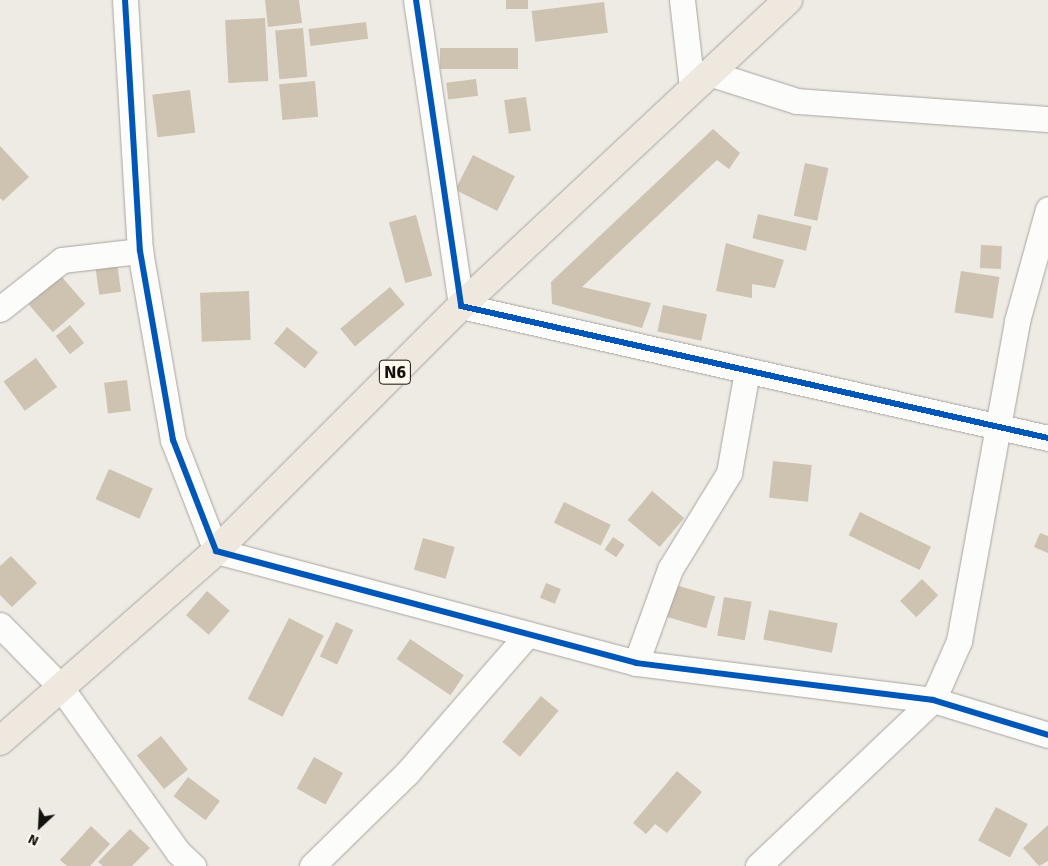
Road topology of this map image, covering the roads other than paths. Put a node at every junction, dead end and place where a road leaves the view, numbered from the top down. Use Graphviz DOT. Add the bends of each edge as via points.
graph roads {
  1 [pos="125,0"];
  2 [pos="416,0"];
  3 [pos="682,0"];
  4 [pos="788,0"];
  5 [pos="700,80"];
  6 [pos="1048,119"];
  7 [pos="1048,209"];
  8 [pos="140,251"];
  9 [pos="461,306"];
  10 [pos="0,309"];
  11 [pos="747,371"];
  12 [pos="1000,428"];
  13 [pos="1048,438"];
  14 [pos="216,551"];
  15 [pos="0,625"];
  16 [pos="528,634"];
  17 [pos="636,663"];
  18 [pos="59,685"];
  19 [pos="933,700"];
  20 [pos="1048,735"];
  21 [pos="0,741"];
  22 [pos="193,866"];
  23 [pos="312,866"];
  24 [pos="758,866"];
  1 -- 8 [label="street"];
  2 -- 9 [label="street"];
  3 -- 5 [label="street"];
  4 -- 5 [label="highway, N6"];
  5 -- 6 [label="street" via="797,101"];
  5 -- 9 [label="highway, N6"];
  7 -- 12 [label="street" via="1017,321"];
  8 -- 10 [label="street" via="62,260"];
  8 -- 14 [label="street" via="173,440"];
  9 -- 11 [label="street"];
  9 -- 14 [label="highway, N6"];
  11 -- 12 [label="street"];
  11 -- 17 [label="street" via="729,473 670,569"];
  12 -- 13 [label="street"];
  12 -- 19 [label="street" via="959,641"];
  14 -- 16 [label="street"];
  14 -- 18 [label="highway, N6"];
  15 -- 18 [label="street"];
  16 -- 17 [label="street"];
  16 -- 23 [label="street" via="407,773"];
  17 -- 19 [label="street"];
  18 -- 21 [label="highway, N6"];
  18 -- 22 [label="street" via="178,852"];
  19 -- 20 [label="street"];
  19 -- 24 [label="street"];
}
